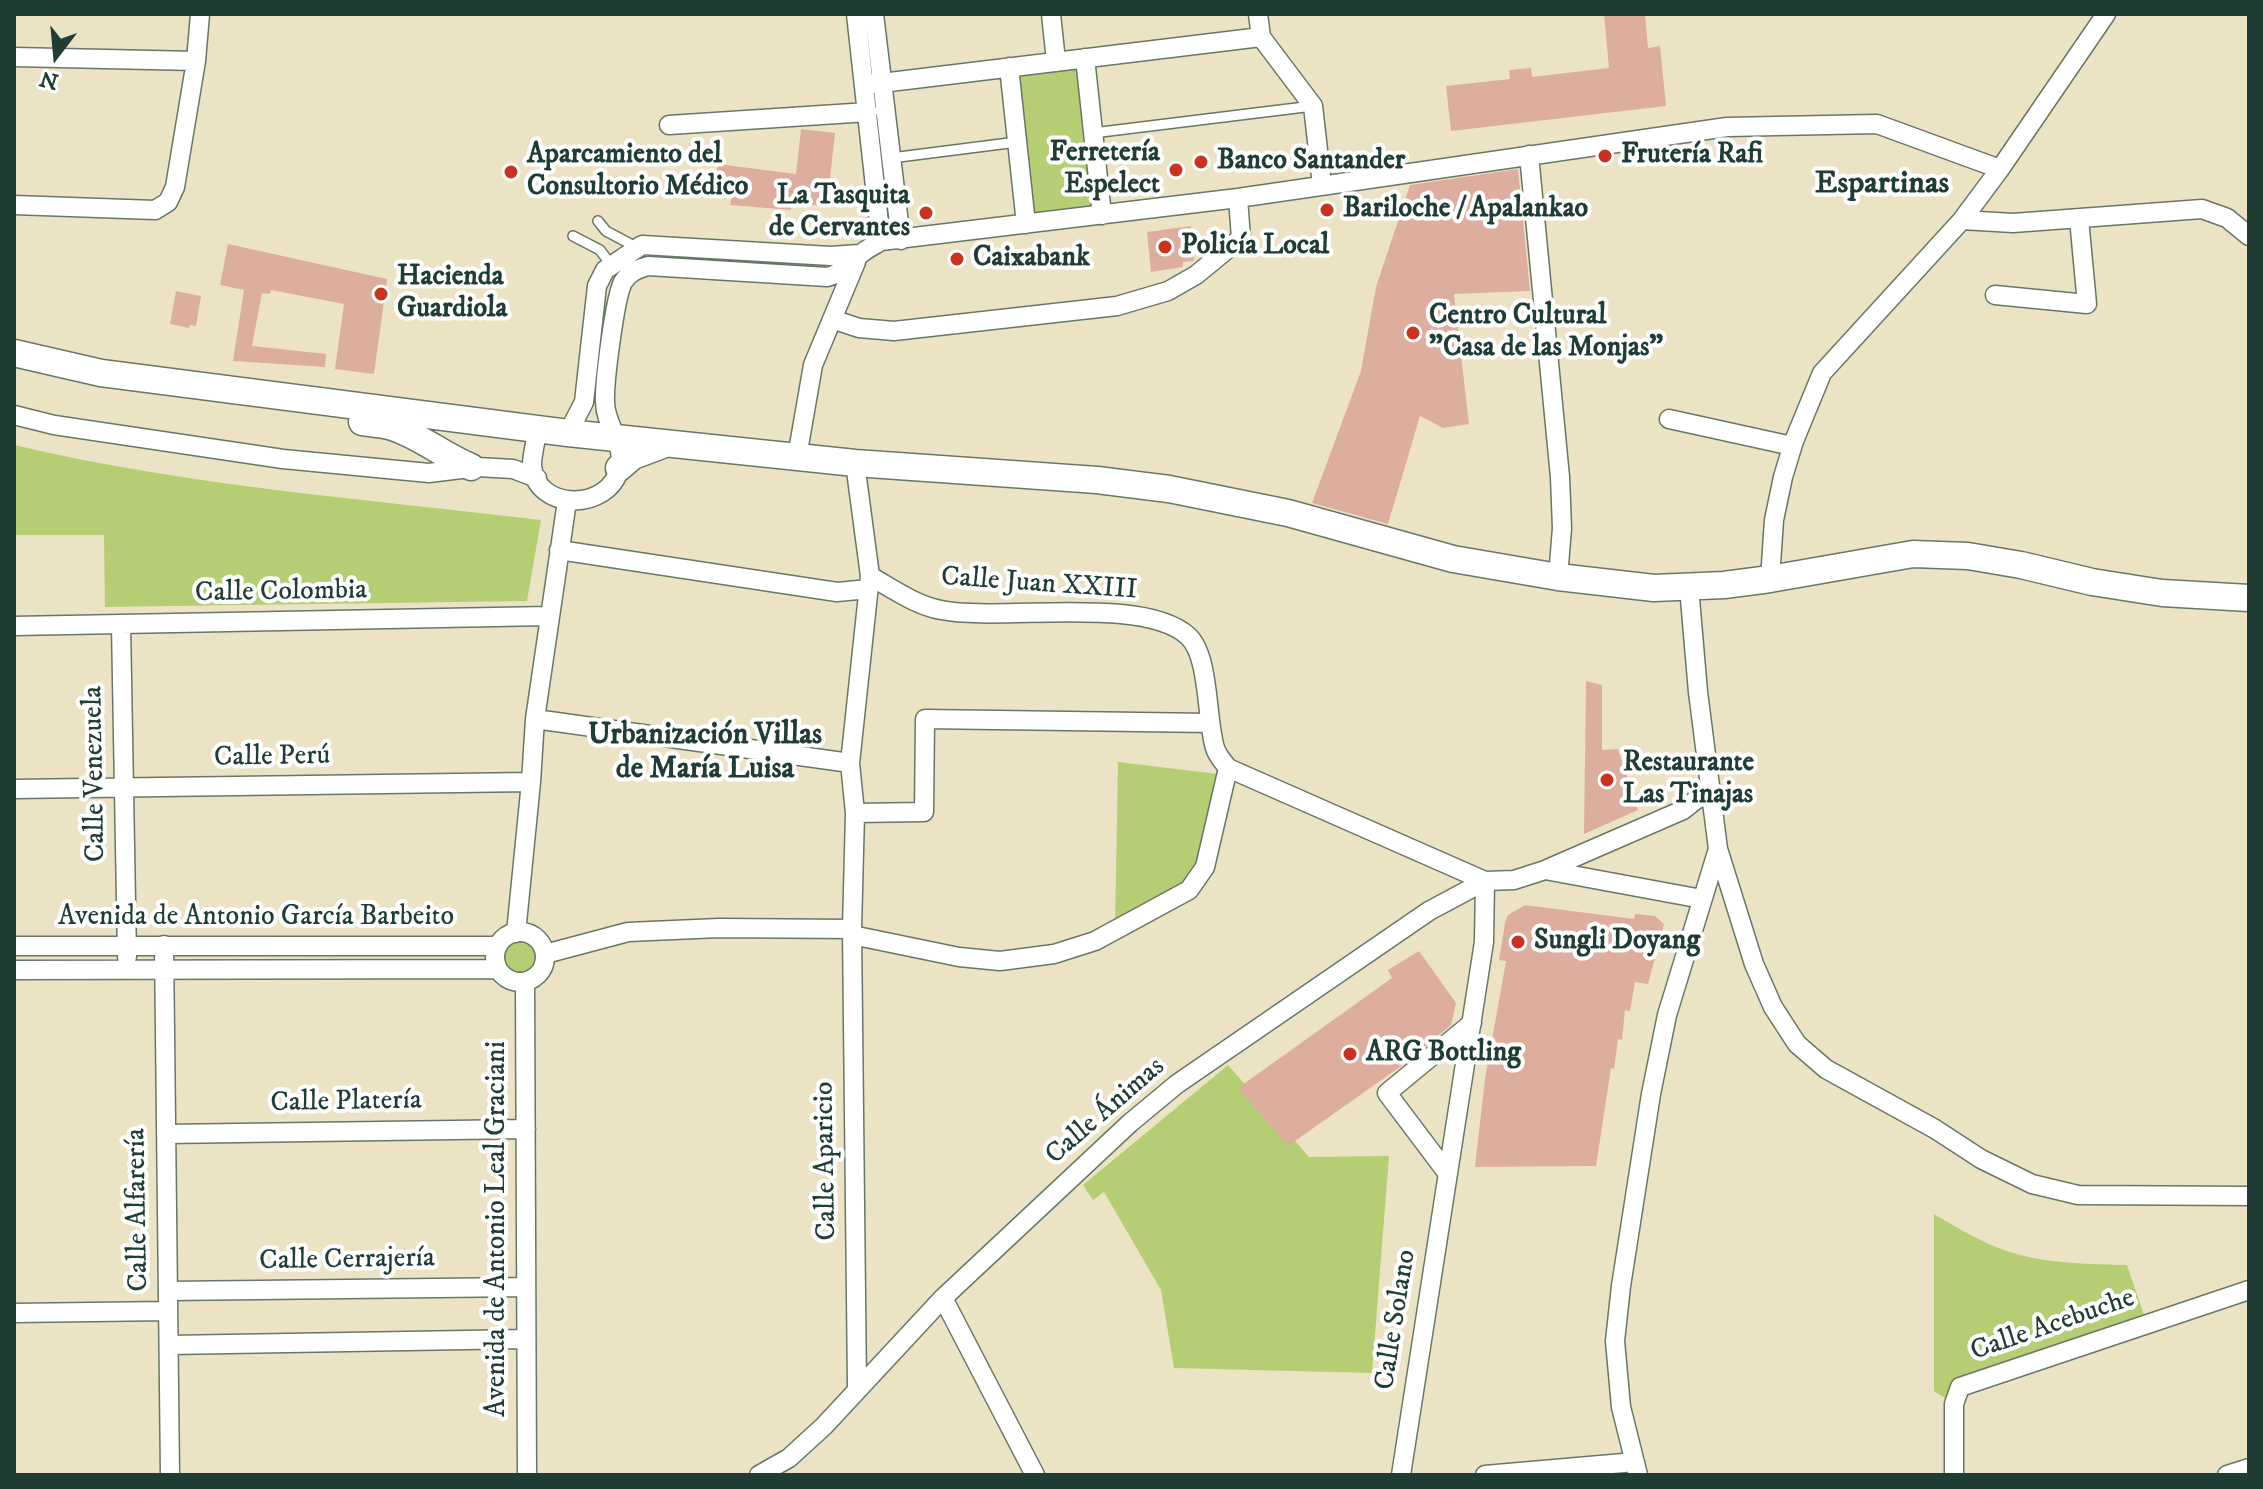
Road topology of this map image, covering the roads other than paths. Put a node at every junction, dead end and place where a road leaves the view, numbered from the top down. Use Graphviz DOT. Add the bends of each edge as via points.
graph roads {
  1 [pos="200,14"];
  2 [pos="856,14"];
  3 [pos="874,14"];
  4 [pos="1051,14"];
  5 [pos="1258,14"];
  6 [pos="2106,14"];
  7 [pos="1261,37"];
  8 [pos="14,57"];
  9 [pos="1085,58"];
  10 [pos="196,61"];
  11 [pos="1056,61"];
  12 [pos="1009,67"];
  13 [pos="874,84"];
  14 [pos="1313,106"];
  15 [pos="868,112"];
  16 [pos="669,125"];
  17 [pos="1093,133"];
  18 [pos="1017,142"];
  19 [pos="1529,155"];
  20 [pos="891,158"];
  21 [pos="2000,169"];
  22 [pos="1322,185"];
  23 [pos="1238,198"];
  24 [pos="14,205"];
  25 [pos="1102,215"];
  26 [pos="2079,219"];
  27 [pos="1962,220"];
  28 [pos="598,221"];
  29 [pos="1026,224"];
  30 [pos="573,236"];
  31 [pos="2249,236"];
  32 [pos="901,240"];
  33 [pos="881,241"];
  34 [pos="859,254"];
  35 [pos="625,260"];
  36 [pos="1995,295"];
  37 [pos="832,319"];
  38 [pos="14,353"];
  39 [pos="101,373"];
  40 [pos="14,415"];
  41 [pos="1669,419"];
  42 [pos="538,429"];
  43 [pos="568,433"];
  44 [pos="616,436"];
  45 [pos="670,442"];
  46 [pos="1792,446"];
  47 [pos="797,457"];
  48 [pos="855,463"];
  49 [pos="471,467"];
  50 [pos="619,468"];
  51 [pos="537,478"];
  52 [pos="567,501"];
  53 [pos="559,550"];
  54 [pos="1558,577"];
  55 [pos="1770,579"];
  56 [pos="870,583"];
  57 [pos="1689,587"];
  58 [pos="2249,598"];
  59 [pos="548,616"];
  60 [pos="121,624"];
  61 [pos="14,626"];
  62 [pos="535,719"];
  63 [pos="1210,723"];
  64 [pos="850,763"];
  65 [pos="1228,768"];
  66 [pos="531,782"];
  67 [pos="125,788"];
  68 [pos="1711,788"];
  69 [pos="14,789"];
  70 [pos="855,813"];
  71 [pos="1718,849"];
  72 [pos="1545,870"];
  73 [pos="1485,881"];
  74 [pos="1702,899"];
  75 [pos="852,932"];
  76 [pos="516,933"];
  77 [pos="127,945"];
  78 [pos="164,945"];
  79 [pos="14,946"];
  80 [pos="498,946"];
  81 [pos="545,954"];
  82 [pos="498,969"];
  83 [pos="14,970"];
  84 [pos="127,971"];
  85 [pos="164,972"];
  86 [pos="525,982"];
  87 [pos="1472,1023"];
  88 [pos="526,1129"];
  89 [pos="166,1134"];
  90 [pos="1448,1174"];
  91 [pos="2249,1196"];
  92 [pos="526,1287"];
  93 [pos="2249,1290"];
  94 [pos="168,1291"];
  95 [pos="943,1298"];
  96 [pos="168,1311"];
  97 [pos="14,1313"];
  98 [pos="526,1339"];
  99 [pos="169,1345"];
  100 [pos="857,1387"];
  101 [pos="2249,1468"];
  102 [pos="1636,1469"];
  103 [pos="170,1475"];
  104 [pos="527,1475"];
  105 [pos="759,1475"];
  106 [pos="1035,1475"];
  107 [pos="1401,1475"];
  108 [pos="1485,1475"];
  109 [pos="1954,1475"];
  110 [pos="2227,1475"];
  1 -- 10 [label="street"];
  2 -- 13 [label="street"];
  3 -- 13 [label="street"];
  4 -- 11 [label="street"];
  5 -- 7 [label="street"];
  6 -- 21 [label="street"];
  7 -- 9 [label="street"];
  7 -- 14 [label="street"];
  8 -- 10 [label="street"];
  9 -- 11 [label="street"];
  9 -- 17 [label="street"];
  10 -- 24 [label="street" via="168,202 155,210"];
  11 -- 12 [label="street"];
  12 -- 13 [label="street"];
  12 -- 18 [label="street"];
  13 -- 15 [label="street"];
  13 -- 20 [label="street"];
  14 -- 17 [label="lane"];
  14 -- 22 [label="street"];
  15 -- 16 [label="street"];
  15 -- 33 [label="street"];
  17 -- 25 [label="street"];
  18 -- 20 [label="lane"];
  18 -- 29 [label="street"];
  19 -- 21 [label="street" via="1727,127 1877,124"];
  19 -- 22 [label="street"];
  19 -- 54 [label="street" via="1560,477"];
  20 -- 32 [label="street"];
  21 -- 27 [label="street"];
  22 -- 23 [label="street"];
  23 -- 25 [label="street"];
  23 -- 37 [label="street" via="1241,238 1168,291 1117,306 894,331"];
  25 -- 29 [label="street"];
  26 -- 27 [label="street"];
  26 -- 31 [label="street" via="2202,209 2227,218"];
  26 -- 36 [label="street" via="2087,304"];
  27 -- 46 [label="street" via="1822,373"];
  28 -- 35 [label="lane"];
  29 -- 32 [label="street"];
  30 -- 35 [label="lane"];
  32 -- 33 [label="street"];
  33 -- 34 [label="street"];
  34 -- 35 [label="street" via="851,265 827,277 648,266"];
  34 -- 37 [label="street"];
  35 -- 43 [label="street" via="605,270 597,286 584,402"];
  35 -- 44 [label="street" via="604,405"];
  37 -- 47 [label="street" via="813,365"];
  38 -- 39 [label="main road"];
  39 -- 42 [label="main road"];
  39 -- 49 [label="main road" via="139,392 388,426"];
  40 -- 49 [label="street" via="283,459 429,473"];
  41 -- 46 [label="street"];
  42 -- 43 [label="main road"];
  42 -- 51 [label="street" via="532,466"];
  43 -- 44 [label="main road"];
  44 -- 45 [label="main road"];
  44 -- 50 [label="street"];
  45 -- 47 [label="main road"];
  45 -- 50 [label="main road" via="633,456"];
  46 -- 55 [label="street" via="1774,520"];
  47 -- 48 [label="main road"];
  48 -- 54 [label="main road" via="1169,489 1288,513 1453,559"];
  48 -- 56 [label="street"];
  49 -- 51 [label="street" via="513,469"];
  50 -- 52 [label="street" via="608,489 596,497"];
  51 -- 52 [label="street"];
  52 -- 53 [label="street"];
  53 -- 56 [label="street" via="837,592"];
  53 -- 59 [label="street"];
  54 -- 57 [label="main road"];
  55 -- 57 [label="main road"];
  55 -- 58 [label="main road" via="1913,554 1968,556 2162,593"];
  56 -- 63 [label="street, Calle Juan XXIII" via="941,610 1069,611 1164,623 1189,637 1200,657"];
  56 -- 64 [label="street, Calle Aparicio"];
  57 -- 68 [label="street"];
  59 -- 60 [label="street, Calle Colombia"];
  59 -- 62 [label="street"];
  60 -- 61 [label="street, Calle Colombia"];
  60 -- 67 [label="street, Calle Venezuela"];
  62 -- 64 [label="street"];
  62 -- 66 [label="street"];
  63 -- 65 [label="street, Calle Juan XXIII" via="1215,751"];
  63 -- 70 [label="street" via="925,719 924,812"];
  64 -- 70 [label="street, Calle Aparicio"];
  65 -- 73 [label="street"];
  65 -- 75 [label="street" via="1205,867 1189,890 1095,941 1054,954 1000,961"];
  66 -- 67 [label="street, Calle Perú"];
  66 -- 76 [label="street"];
  67 -- 69 [label="street, Calle Perú"];
  67 -- 77 [label="street, Calle Venezuela"];
  68 -- 71 [label="street"];
  68 -- 72 [label="street, Calle Ánimas" via="1683,810"];
  70 -- 75 [label="street, Calle Aparicio"];
  71 -- 74 [label="street"];
  71 -- 91 [label="street" via="1773,1007 1797,1044 1826,1069 2032,1184 2078,1195"];
  72 -- 73 [label="street, Calle Ánimas" via="1514,880"];
  72 -- 74 [label="street, Calle Ánimas"];
  73 -- 87 [label="street, Calle Solano" via="1484,942"];
  73 -- 95 [label="street, Calle Ánimas" via="1429,911 1177,1084"];
  74 -- 102 [label="street" via="1667,1015 1621,1286 1615,1341 1621,1407"];
  75 -- 81 [label="street" via="628,932"];
  75 -- 100 [label="street, Calle Aparicio"];
  76 -- 80 [label="street"];
  76 -- 81 [label="street" via="535,938"];
  77 -- 78 [label="street, Avenida de Antonio García Barbeito"];
  77 -- 79 [label="street, Avenida de Antonio García Barbeito"];
  77 -- 84 [label="street, Calle Venezuela"];
  78 -- 80 [label="street, Avenida de Antonio García Barbeito"];
  78 -- 85 [label="street, Calle Alfarería"];
  80 -- 82 [label="street"];
  81 -- 86 [label="street" via="542,970"];
  82 -- 85 [label="street, Avenida de Antonio García Barbeito"];
  82 -- 86 [label="street" via="511,980"];
  83 -- 84 [label="street, Avenida de Antonio García Barbeito"];
  84 -- 85 [label="street, Avenida de Antonio García Barbeito"];
  85 -- 89 [label="street, Calle Alfarería"];
  86 -- 88 [label="street, Avenida de Antonio Leal Graciani"];
  87 -- 90 [label="street, Calle Solano"];
  87 -- 90 [label="street" via="1387,1093"];
  88 -- 89 [label="street, Calle Platería"];
  88 -- 92 [label="street, Avenida de Antonio Leal Graciani"];
  89 -- 94 [label="street, Calle Alfarería"];
  90 -- 107 [label="street, Calle Solano"];
  92 -- 94 [label="street, Calle Cerrajería"];
  92 -- 98 [label="street, Avenida de Antonio Leal Graciani"];
  93 -- 109 [label="street, Calle Acebuche" via="1960,1387 1954,1404"];
  94 -- 96 [label="street, Calle Alfarería"];
  95 -- 100 [label="street, Calle Ánimas"];
  95 -- 106 [label="street"];
  96 -- 97 [label="street"];
  96 -- 99 [label="street, Calle Alfarería"];
  98 -- 99 [label="street"];
  98 -- 104 [label="street, Avenida de Antonio Leal Graciani"];
  99 -- 103 [label="street, Calle Alfarería"];
  100 -- 105 [label="street, Calle Ánimas" via="789,1458"];
  101 -- 110 [label="street"];
  102 -- 108 [label="street"];
}
